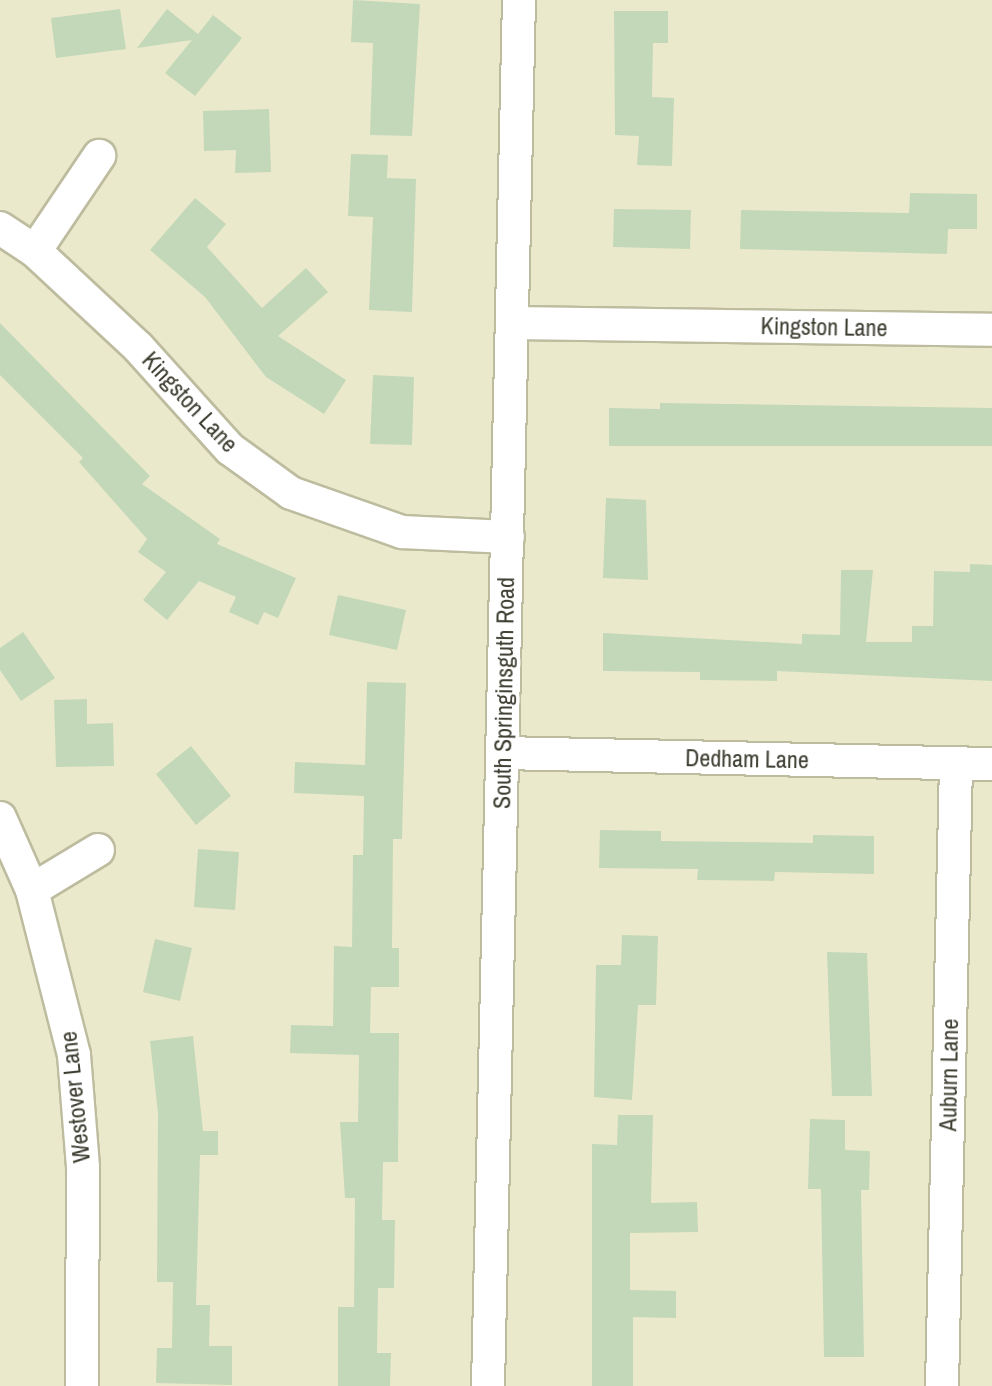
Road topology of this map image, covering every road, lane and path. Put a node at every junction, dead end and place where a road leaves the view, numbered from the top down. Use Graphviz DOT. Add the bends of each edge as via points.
graph roads {
  1 [pos="519,0"];
  2 [pos="99,156"];
  3 [pos="0,228"];
  4 [pos="35,251"];
  5 [pos="512,323"];
  6 [pos="992,330"];
  7 [pos="508,537"];
  8 [pos="503,753"];
  9 [pos="956,764"];
  10 [pos="992,764"];
  11 [pos="0,818"];
  12 [pos="98,850"];
  13 [pos="32,890"];
  14 [pos="82,1386"];
  15 [pos="488,1386"];
  16 [pos="942,1386"];
  1 -- 5 [label="street, South Springinsguth Road"];
  2 -- 4 [label="street"];
  3 -- 4 [label="street, Kingston Lane"];
  4 -- 7 [label="street, Kingston Lane" via="138,347 230,449 291,493 402,532"];
  5 -- 6 [label="street, Kingston Lane"];
  5 -- 7 [label="street, South Springinsguth Road"];
  7 -- 8 [label="street, South Springinsguth Road"];
  8 -- 9 [label="street, Dedham Lane"];
  8 -- 15 [label="street, South Springinsguth Road"];
  9 -- 10 [label="street, Dedham Lane"];
  9 -- 16 [label="street, Auburn Lane"];
  11 -- 13 [label="street, Westover Lane"];
  12 -- 13 [label="street"];
  13 -- 14 [label="street, Westover Lane" via="71,1041 80,1113"];
}
